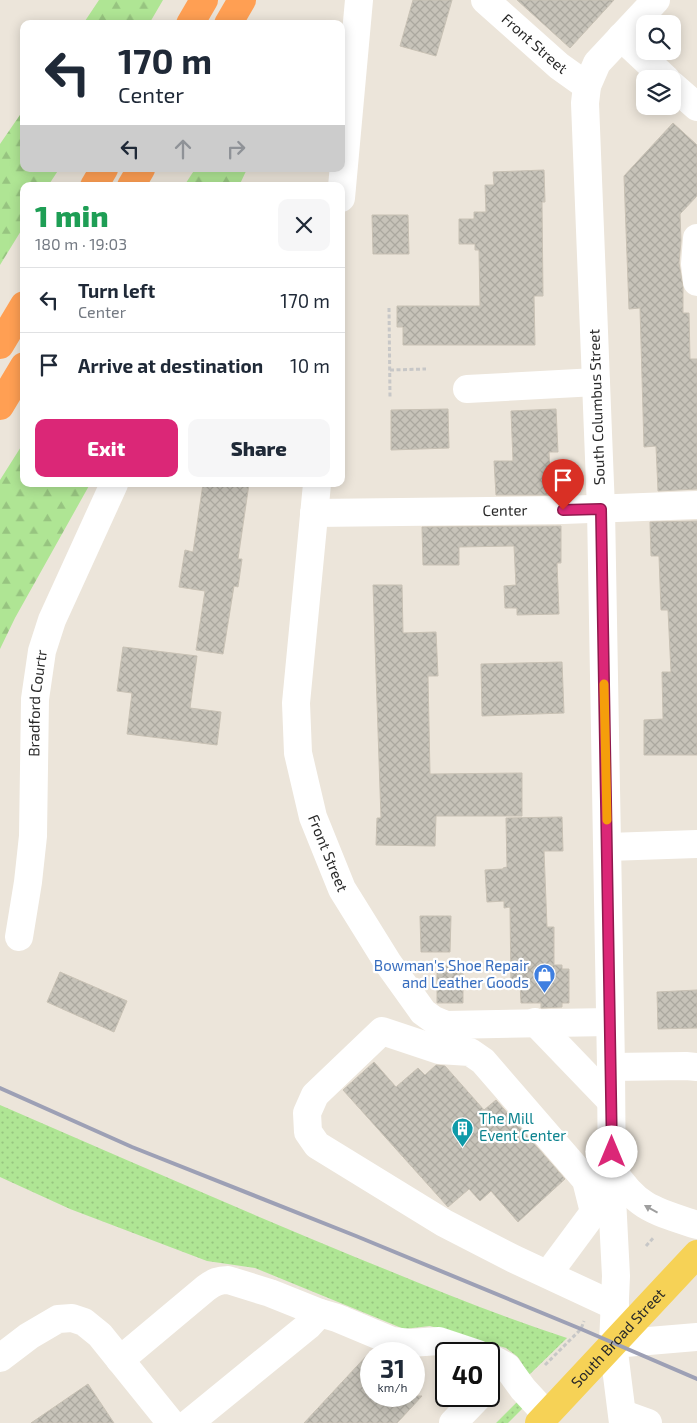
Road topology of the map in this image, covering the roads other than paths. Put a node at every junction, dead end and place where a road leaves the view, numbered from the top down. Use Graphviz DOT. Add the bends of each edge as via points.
graph roads {
  1 [pos="204,0"];
  2 [pos="242,0"];
  3 [pos="359,0"];
  4 [pos="485,0"];
  5 [pos="656,0"];
  6 [pos="192,20"];
  7 [pos="230,20"];
  8 [pos="621,37"];
  9 [pos="656,70"];
  10 [pos="587,86"];
  11 [pos="681,92"];
  12 [pos="697,107"];
  13 [pos="345,154"];
  14 [pos="697,238"];
  15 [pos="697,282"];
  16 [pos="20,312"];
  17 [pos="0,345"];
  18 [pos="20,373"];
  19 [pos="596,382"];
  20 [pos="467,389"];
  21 [pos="0,406"];
  22 [pos="113,487"];
  23 [pos="317,487"];
  24 [pos="697,505"];
  25 [pos="601,509"];
  26 [pos="314,513"];
  27 [pos="697,844"];
  28 [pos="608,847"];
  29 [pos="19,937"];
  30 [pos="535,1022"];
  31 [pos="610,1022"];
  32 [pos="611,1067"];
  33 [pos="697,1068"];
  34 [pos="611,1102"];
  35 [pos="612,1169"];
  36 [pos="603,1212"];
  37 [pos="697,1225"];
  38 [pos="697,1254"];
  39 [pos="548,1274"];
  40 [pos="615,1306"];
  41 [pos="320,1313"];
  42 [pos="697,1337"];
  43 [pos="442,1342"];
  44 [pos="613,1344"];
  45 [pos="0,1358"];
  46 [pos="120,1360"];
  47 [pos="500,1373"];
  48 [pos="469,1407"];
  49 [pos="623,1419"];
  50 [pos="542,1421"];
  51 [pos="171,1423"];
  52 [pos="189,1423"];
  53 [pos="454,1423"];
  54 [pos="648,1423"];
  1 -- 6 [label="highway"];
  2 -- 7 [label="highway"];
  3 -- 13 [label="street"];
  4 -- 10 [label="street, Front Street" via="559,66"];
  5 -- 8 [label="street, South Columbus Street"];
  8 -- 9 [label="street"];
  8 -- 10 [label="street, South Columbus Street" via="597,63"];
  10 -- 19 [label="street, South Columbus Street" via="585,103"];
  11 -- 12 [label="street"];
  14 -- 15 [label="street"];
  16 -- 17 [label="highway"];
  18 -- 21 [label="highway"];
  19 -- 20 [label="street"];
  19 -- 25 [label="street, South Columbus Street"];
  22 -- 29 [label="street, Bradford Courtr" via="52,620 42,652 35,699 32,836"];
  23 -- 26 [label="street, Front Street"];
  24 -- 25 [label="street, Center"];
  25 -- 26 [label="street, Center"];
  25 -- 28 [label="street, South Columbus Street"];
  26 -- 30 [label="street, Front Street" via="296,703 298,753 313,817 342,889 388,963 423,1012 434,1020 446,1024"];
  27 -- 28 [label="street"];
  28 -- 31 [label="street, South Columbus Street"];
  30 -- 31 [label="street, Front Street"];
  30 -- 34 [label="street"];
  31 -- 32 [label="street, South Columbus Street"];
  32 -- 33 [label="street"];
  32 -- 34 [label="street, South Columbus Street"];
  34 -- 35 [label="street, South Columbus Street"];
  35 -- 36 [label="street, South Columbus Street"];
  37 -- 35 [label="street, one-way" via="660,1213 638,1201 623,1187"];
  36 -- 39 [label="street"];
  36 -- 39 [label="street" via="586,1180 483,1061 470,1052 439,1050 382,1031 314,1095 307,1113 308,1132 317,1145 444,1222"];
  36 -- 40 [label="street, South Columbus Street" via="616,1276"];
  38 -- 44 [label="main road, South Broad Street"];
  39 -- 40 [label="street"];
  40 -- 44 [label="street, South Columbus Street"];
  41 -- 43 [label="street" via="392,1340"];
  41 -- 46 [label="street" via="270,1293 221,1280 206,1288"];
  41 -- 52 [label="street"];
  42 -- 44 [label="street"];
  44 -- 49 [label="street, South Columbus Street"];
  44 -- 50 [label="main road, South Broad Street"];
  45 -- 46 [label="street" via="58,1319 72,1318 84,1322 100,1335"];
  46 -- 51 [label="street"];
  47 -- 50 [label="street" via="524,1389"];
  48 -- 53 [label="street"];
  49 -- 54 [label="street"];
}
